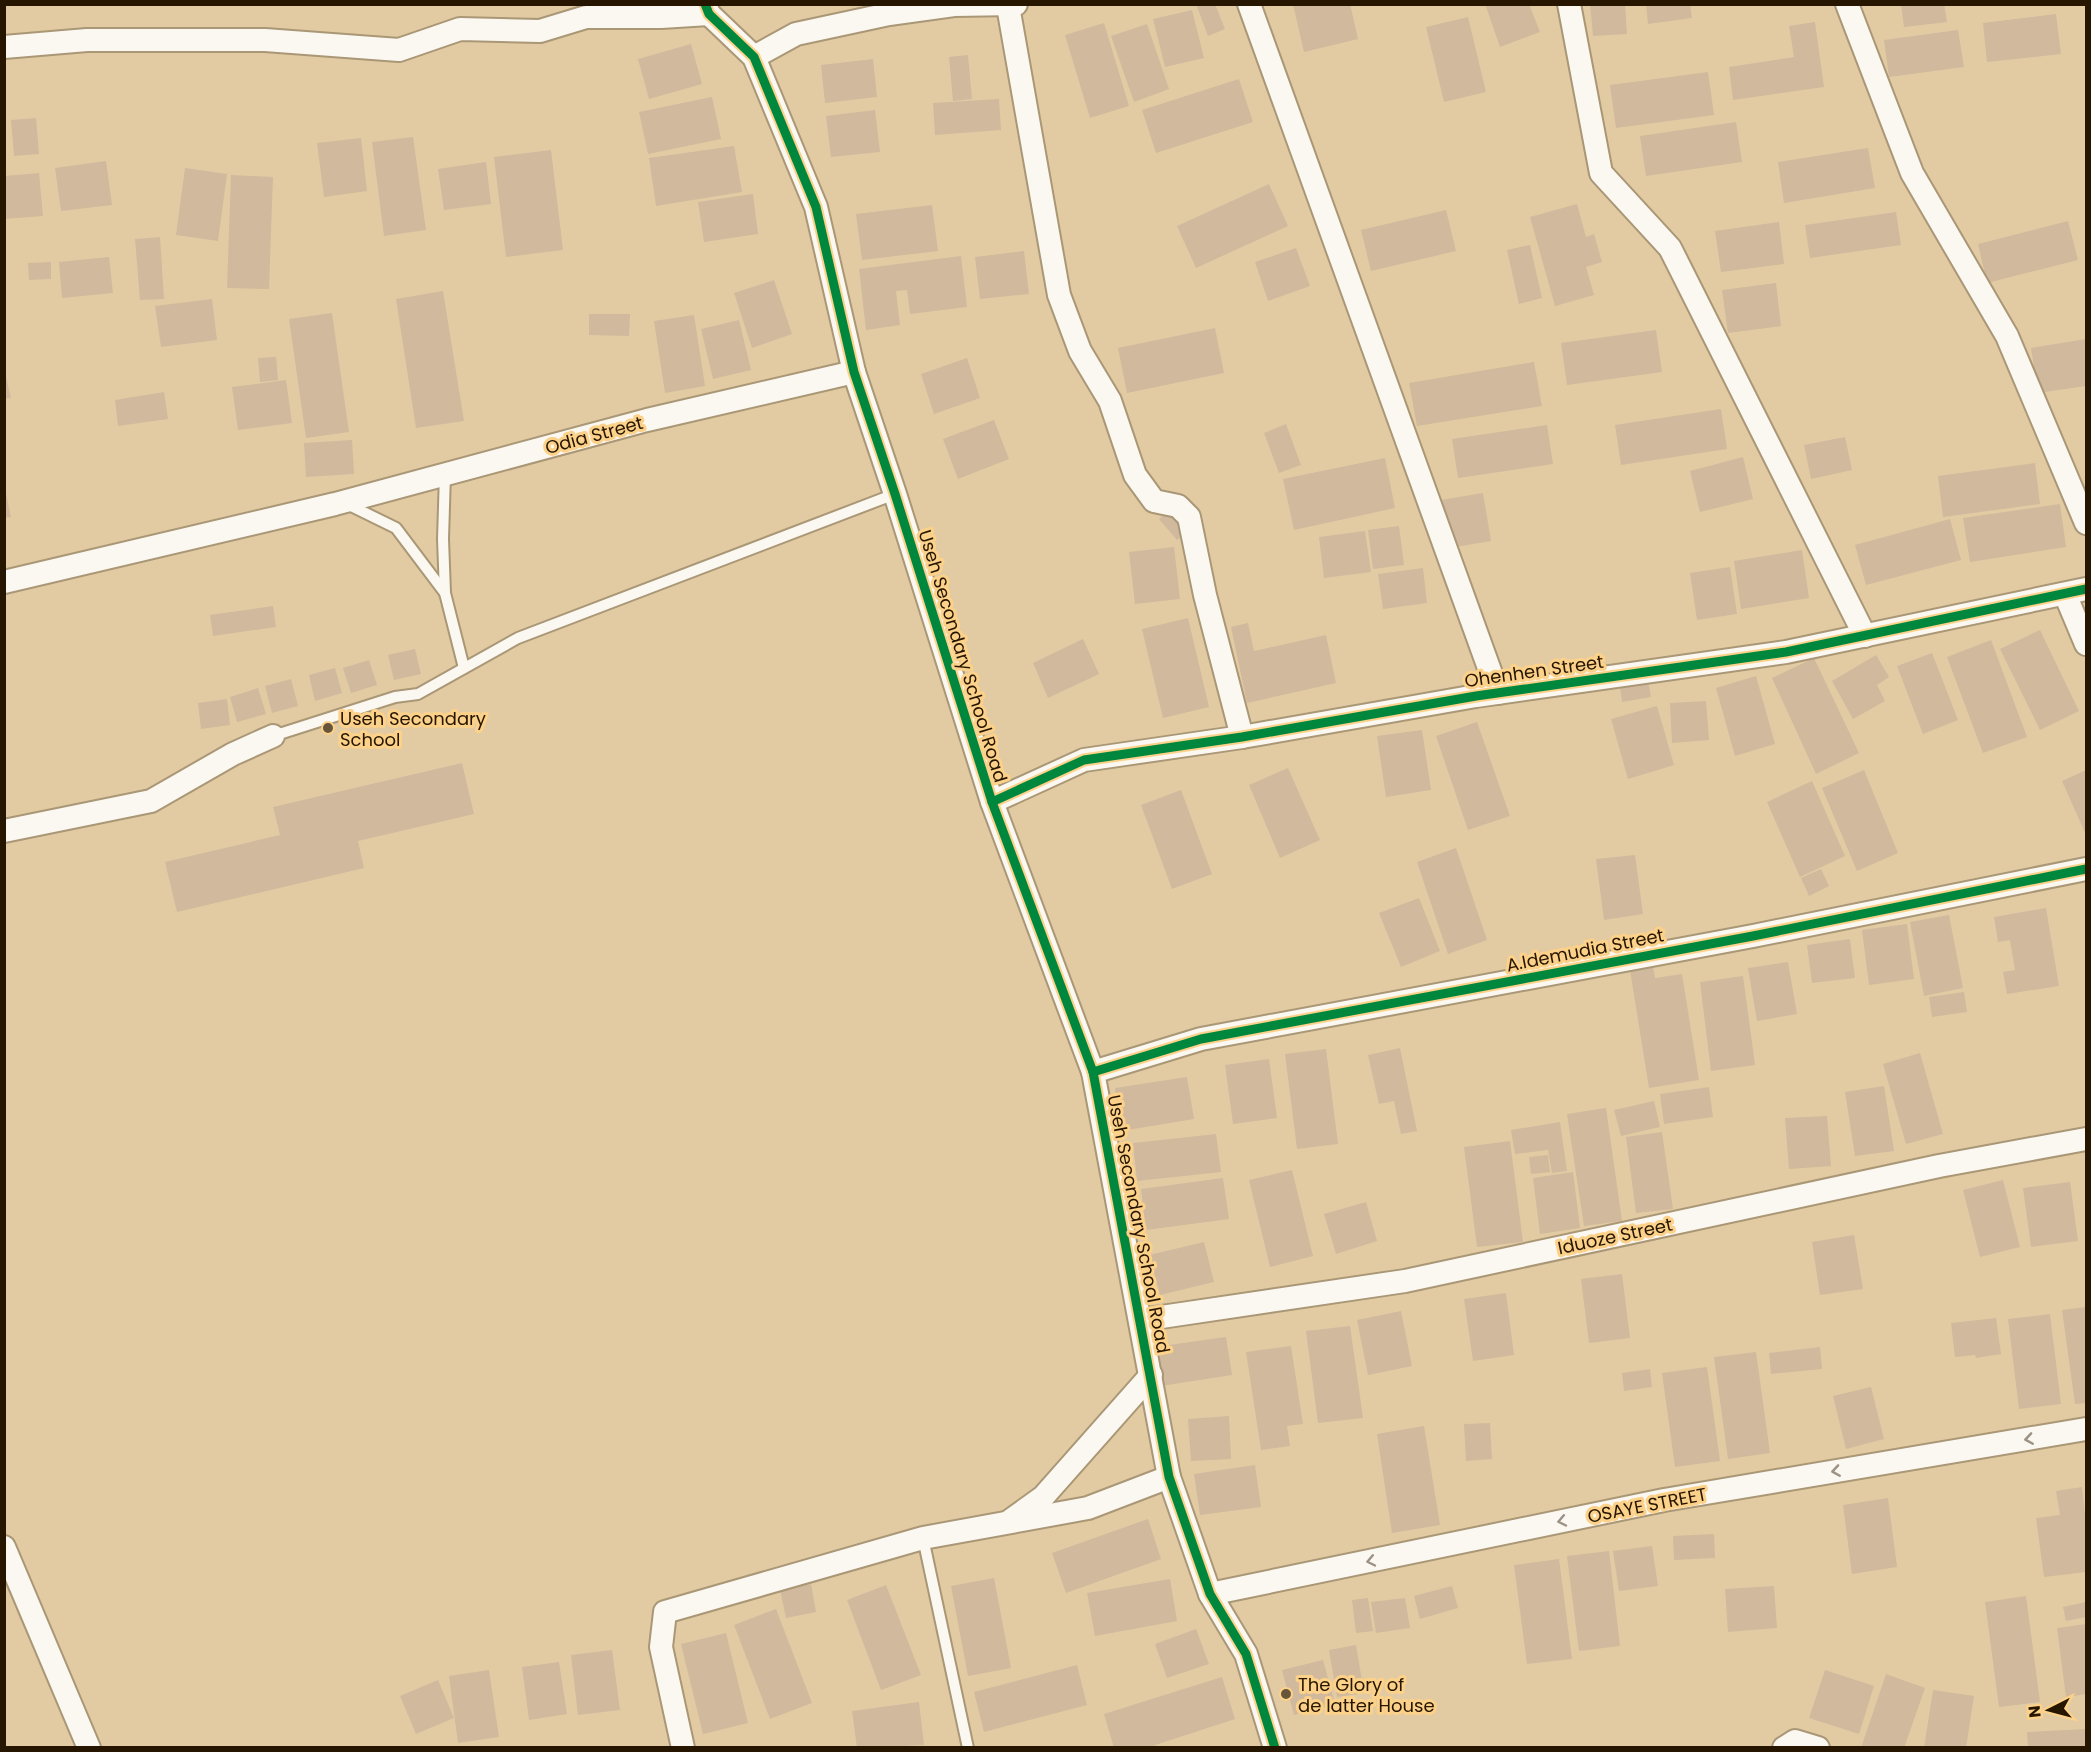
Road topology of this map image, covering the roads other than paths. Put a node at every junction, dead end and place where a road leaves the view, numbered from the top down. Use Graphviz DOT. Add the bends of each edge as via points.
graph roads {
  1 [pos="1249,4"];
  2 [pos="1569,4"];
  3 [pos="1847,4"];
  4 [pos="954,5"];
  5 [pos="1012,5"];
  6 [pos="707,9"];
  7 [pos="4,47"];
  8 [pos="754,57"];
  9 [pos="854,372"];
  10 [pos="445,474"];
  11 [pos="895,494"];
  12 [pos="339,503"];
  13 [pos="2086,523"];
  14 [pos="4,582"];
  15 [pos="2076,591"];
  16 [pos="445,593"];
  17 [pos="1865,636"];
  18 [pos="2086,644"];
  19 [pos="464,668"];
  20 [pos="1498,693"];
  21 [pos="273,736"];
  22 [pos="1242,737"];
  23 [pos="992,802"];
  24 [pos="4,831"];
  25 [pos="2086,869"];
  26 [pos="1093,1072"];
  27 [pos="2086,1139"];
  28 [pos="1141,1320"];
  29 [pos="1151,1375"];
  30 [pos="2086,1429"];
  31 [pos="1169,1477"];
  32 [pos="1003,1525"];
  33 [pos="923,1538"];
  34 [pos="4,1547"];
  35 [pos="1210,1594"];
  36 [pos="89,1748"];
  37 [pos="683,1748"];
  38 [pos="968,1748"];
  39 [pos="1275,1748"];
  40 [pos="1784,1748"];
  41 [pos="1818,1748"];
  1 -- 20 [label="street"];
  2 -- 17 [label="street" via="1601,173 1670,249"];
  3 -- 13 [label="street" via="1912,173 2007,336"];
  4 -- 5 [label="street"];
  4 -- 8 [label="street" via="796,34"];
  5 -- 22 [label="street" via="1059,295 1080,351 1110,401 1135,476 1154,501 1178,506 1189,517 1204,595"];
  6 -- 7 [label="street" via="661,17 586,17 540,31 460,29 399,50 265,40 87,40"];
  6 -- 8 [label="street, Useh Secondary School Road"];
  8 -- 9 [label="street, Useh Secondary School Road" via="816,207"];
  9 -- 10 [label="street, Odia Street" via="647,420"];
  9 -- 11 [label="street, Useh Secondary School Road"];
  10 -- 12 [label="street, Odia Street"];
  10 -- 16 [label="lane"];
  11 -- 19 [label="lane" via="574,615 518,638"];
  11 -- 23 [label="street, Useh Secondary School Road"];
  12 -- 14 [label="street, Odia Street"];
  12 -- 16 [label="lane" via="396,528"];
  15 -- 17 [label="street, Ohenhen Street"];
  15 -- 18 [label="street"];
  16 -- 19 [label="lane"];
  17 -- 20 [label="street, Ohenhen Street" via="1786,652"];
  19 -- 21 [label="lane" via="418,694 395,697"];
  20 -- 22 [label="street, Ohenhen Street"];
  21 -- 24 [label="street" via="151,801"];
  22 -- 23 [label="street, Ohenhen Street" via="1084,760"];
  23 -- 26 [label="street, Useh Secondary School Road"];
  25 -- 26 [label="street, A.Idemudia Street" via="1201,1039"];
  26 -- 28 [label="street, Useh Secondary School Road"];
  27 -- 28 [label="street, Iduoze Street" via="1939,1166 1405,1281"];
  28 -- 29 [label="street, Useh Secondary School Road"];
  29 -- 31 [label="street, Useh Secondary School Road"];
  29 -- 32 [label="street" via="1043,1497"];
  30 -- 35 [label="street, OSAYE STREET, one-way" via="1664,1500"];
  31 -- 32 [label="street" via="1088,1508"];
  31 -- 35 [label="street, Useh Secondary School Road"];
  32 -- 33 [label="street"];
  33 -- 37 [label="street" via="665,1612 661,1647"];
  33 -- 38 [label="lane"];
  34 -- 36 [label="street"];
  35 -- 39 [label="street, Useh Secondary School Road" via="1246,1654"];
  40 -- 41 [label="street" via="1795,1741"];
}
